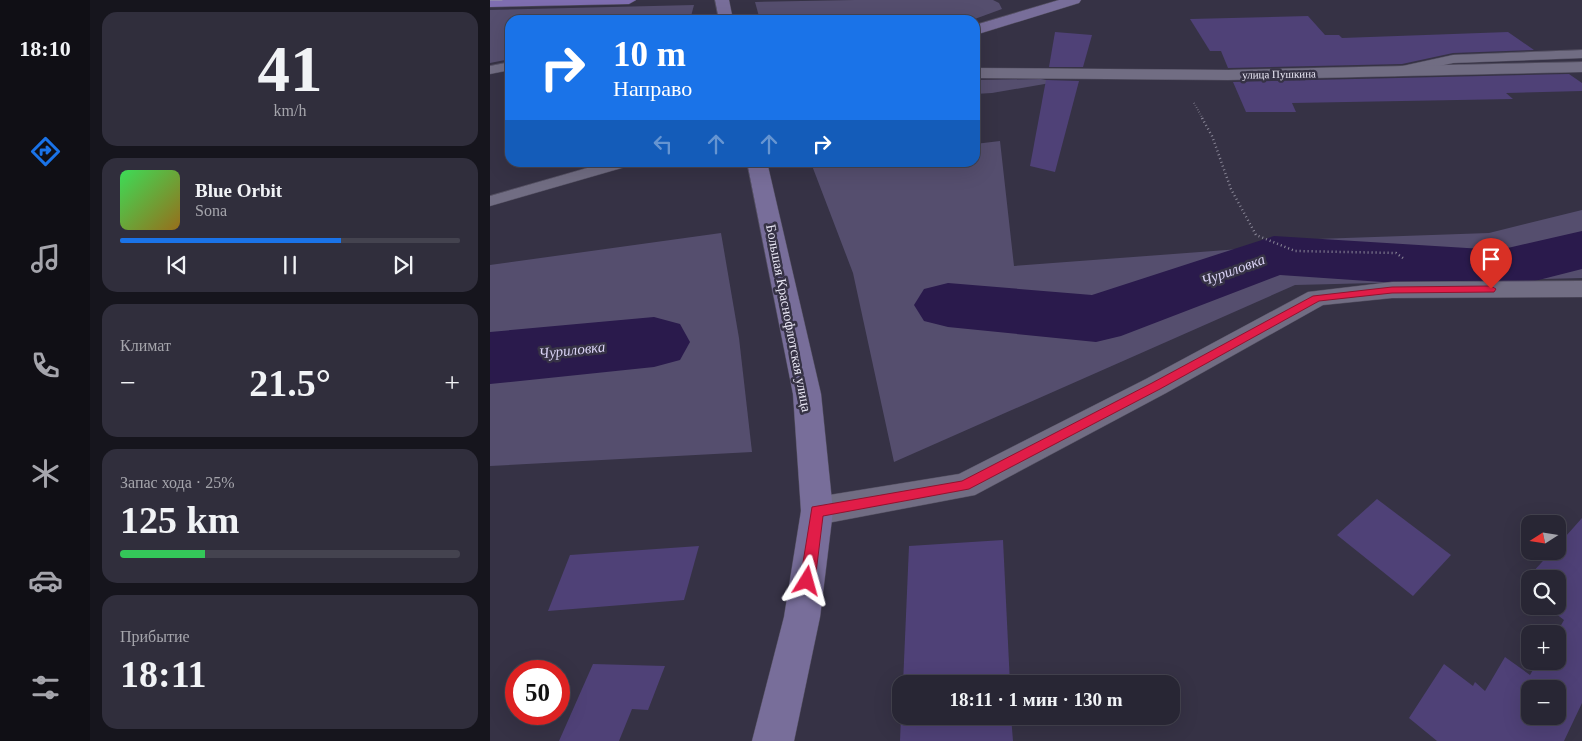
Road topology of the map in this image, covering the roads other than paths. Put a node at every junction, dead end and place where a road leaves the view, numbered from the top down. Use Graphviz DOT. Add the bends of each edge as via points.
graph roads {
  1 [pos="628,0"];
  2 [pos="722,0"];
  3 [pos="1074,0"];
  4 [pos="490,4"];
  5 [pos="1018,4"];
  6 [pos="725,15"];
  7 [pos="980,28"];
  8 [pos="980,28"];
  9 [pos="1582,54"];
  10 [pos="505,67"];
  11 [pos="1582,67"];
  12 [pos="490,70"];
  13 [pos="1392,72"];
  14 [pos="980,73"];
  15 [pos="609,167"];
  16 [pos="758,167"];
  17 [pos="490,201"];
  18 [pos="1582,289"];
  19 [pos="817,511"];
  20 [pos="773,741"];
  1 -- 4 [label="main road"];
  2 -- 6 [label="main road"];
  3 -- 7 [label="main road"];
  5 -- 8 [label="main road" via="1015,12"];
  9 -- 13 [label="lane" via="1453,59"];
  10 -- 12 [label="lane"];
  11 -- 13 [label="street, улица Пушкина"];
  13 -- 14 [label="street, улица Пушкина"];
  15 -- 17 [label="lane"];
  16 -- 19 [label="main road, Большая Краснофлотская улица" via="807,394"];
  18 -- 19 [label="street" via="1392,290 1317,298 964,486"];
  19 -- 20 [label="main road, Большая Краснофлотская улица" via="802,616"];
}
